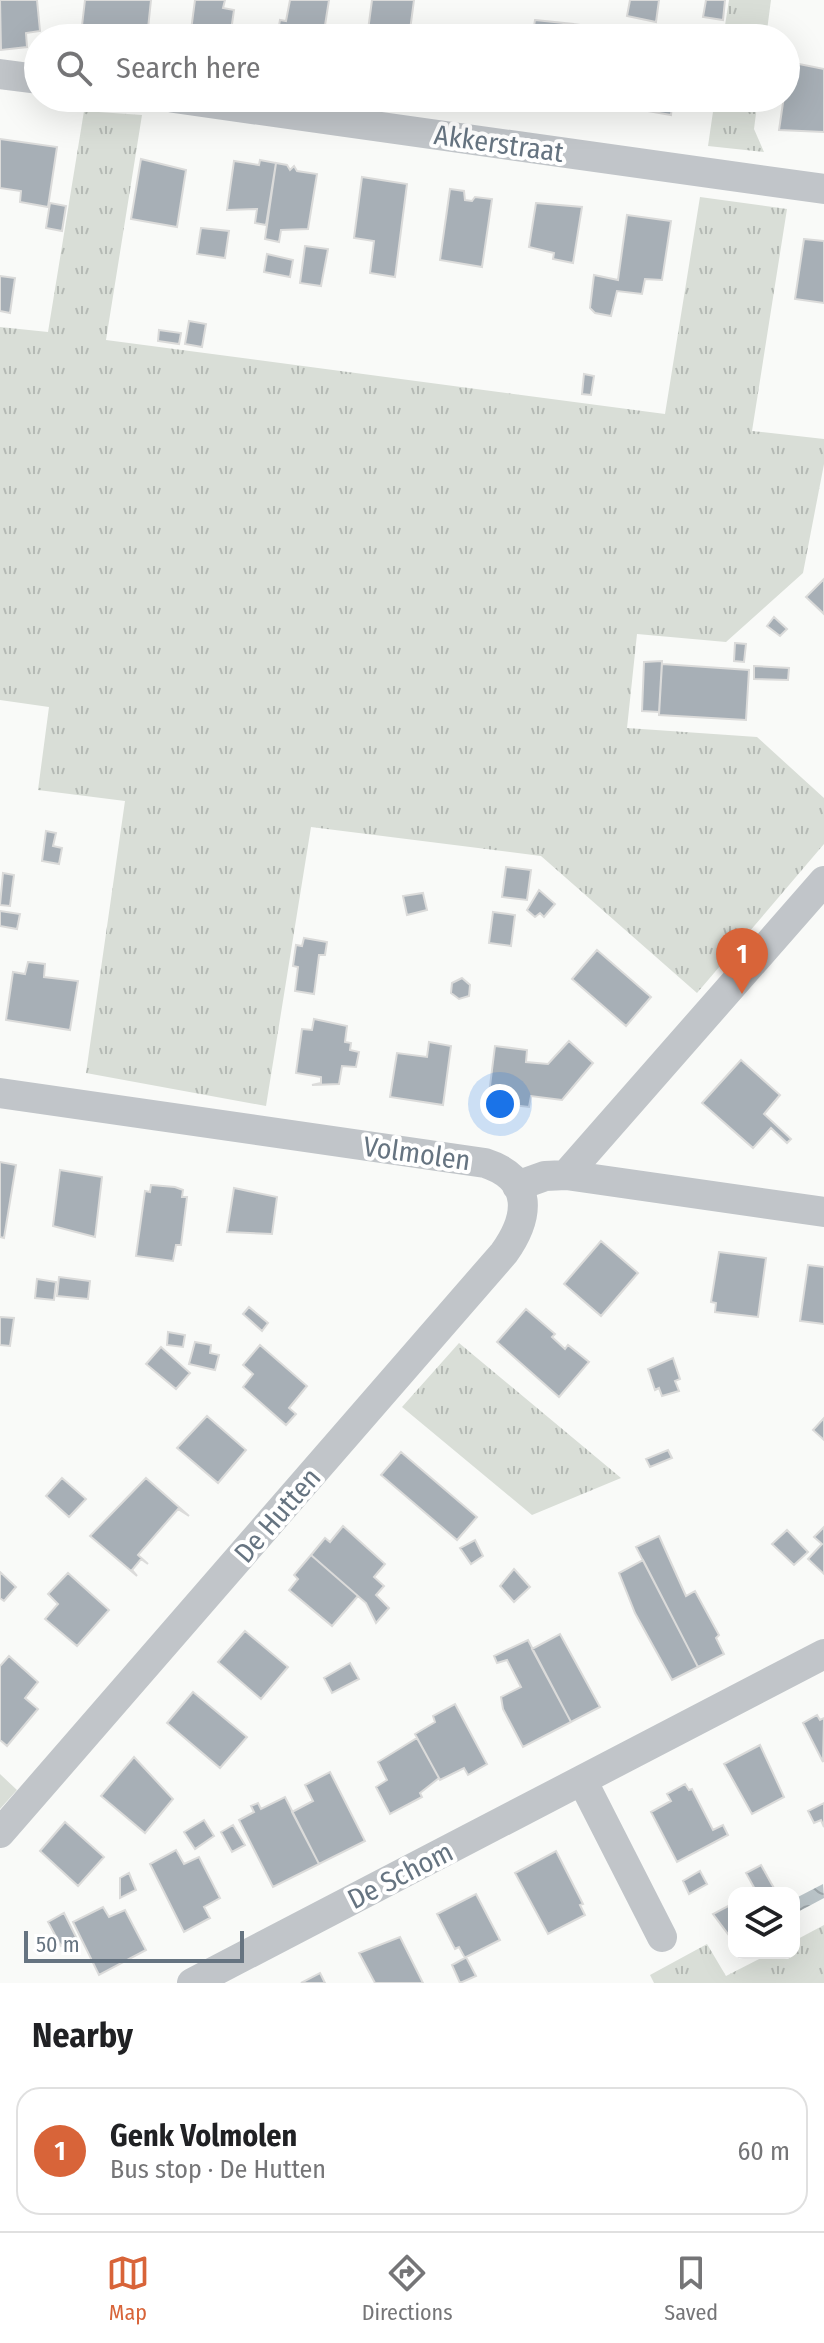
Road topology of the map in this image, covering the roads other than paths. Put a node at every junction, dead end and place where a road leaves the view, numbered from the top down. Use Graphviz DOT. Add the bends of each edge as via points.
graph roads {
  1 [pos="0,74"];
  2 [pos="24,77"];
  3 [pos="274,112"];
  4 [pos="824,189"];
  5 [pos="824,881"];
  6 [pos="0,1093"];
  7 [pos="566,1175"];
  8 [pos="517,1186"];
  9 [pos="824,1212"];
  10 [pos="824,1654"];
  11 [pos="582,1780"];
  12 [pos="0,1833"];
  13 [pos="662,1937"];
  14 [pos="212,1978"];
  1 -- 2 [label="street"];
  3 -- 4 [label="street, Akkerstraat"];
  5 -- 7 [label="street"];
  6 -- 8 [label="street, Volmolen" via="485,1163"];
  7 -- 8 [label="street"];
  7 -- 9 [label="street"];
  8 -- 12 [label="street, De Hutten" via="524,1215 504,1253"];
  10 -- 11 [label="street, De Schom"];
  11 -- 13 [label="street"];
  11 -- 14 [label="street, De Schom"];
}
